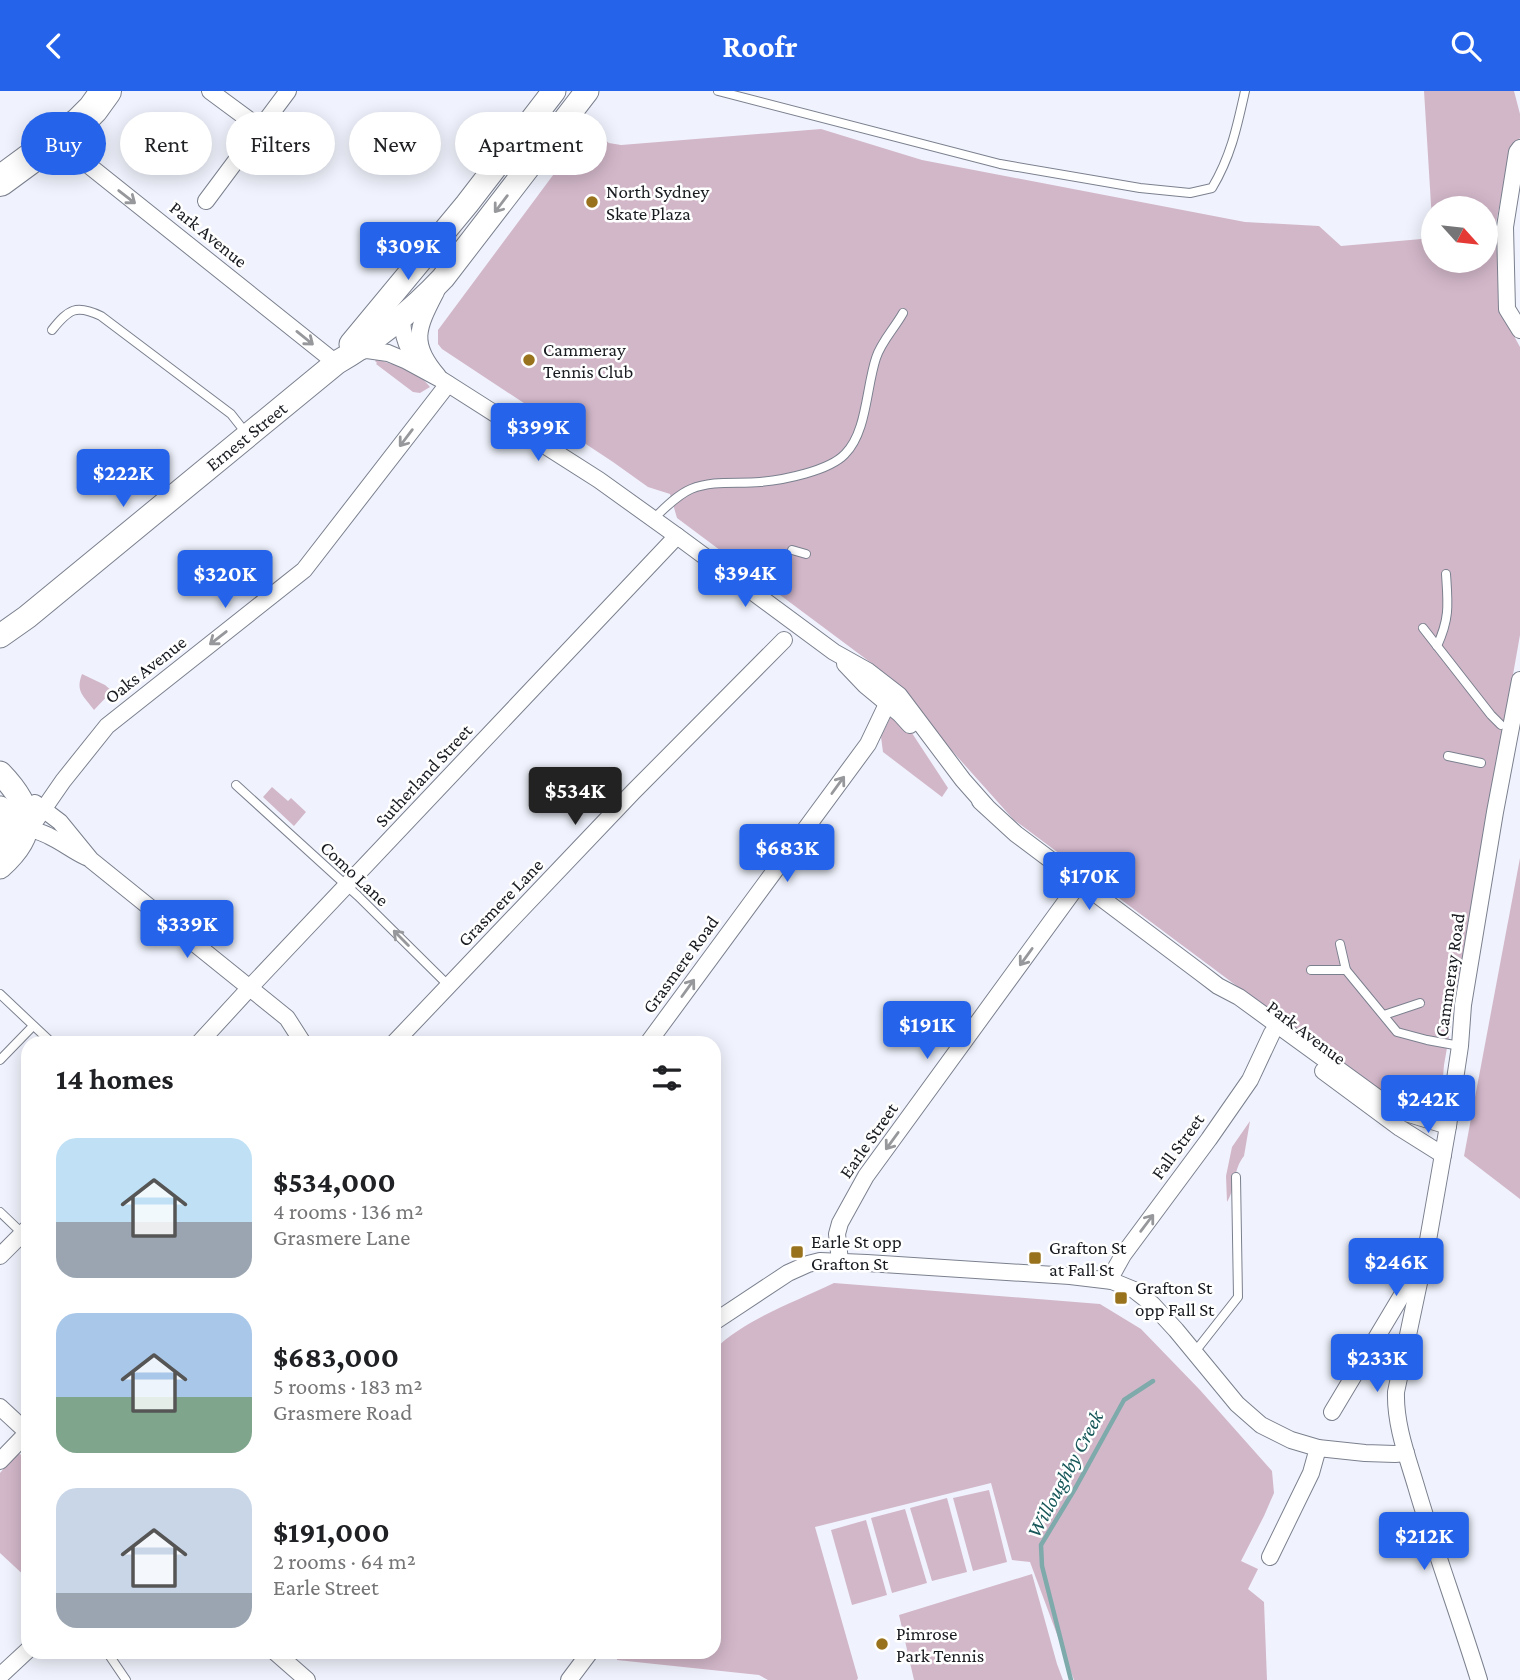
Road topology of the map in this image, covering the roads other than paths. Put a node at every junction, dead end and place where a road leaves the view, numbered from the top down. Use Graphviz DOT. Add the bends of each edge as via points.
graph roads {
  1 [pos="106,91"];
  2 [pos="210,91"];
  3 [pos="288,91"];
  4 [pos="554,91"];
  5 [pos="587,91"];
  6 [pos="718,91"];
  7 [pos="1245,91"];
  8 [pos="89,112"];
  9 [pos="238,112"];
  10 [pos="272,112"];
  11 [pos="1520,148"];
  12 [pos="21,166"];
  13 [pos="226,174"];
  14 [pos="102,175"];
  15 [pos="0,181"];
  16 [pos="206,201"];
  17 [pos="467,204"];
  18 [pos="443,278"];
  19 [pos="903,313"];
  20 [pos="402,317"];
  21 [pos="52,330"];
  22 [pos="1520,330"];
  23 [pos="345,358"];
  24 [pos="439,379"];
  25 [pos="247,435"];
  26 [pos="653,519"];
  27 [pos="677,536"];
  28 [pos="792,550"];
  29 [pos="806,554"];
  30 [pos="1446,574"];
  31 [pos="27,617"];
  32 [pos="1423,628"];
  33 [pos="0,636"];
  34 [pos="784,640"];
  35 [pos="0,644"];
  36 [pos="1437,646"];
  37 [pos="834,652"];
  38 [pos="1520,681"];
  39 [pos="888,702"];
  40 [pos="1501,725"];
  41 [pos="1448,756"];
  42 [pos="1480,763"];
  43 [pos="6,779"];
  44 [pos="236,785"];
  45 [pos="986,806"];
  46 [pos="0,808"];
  47 [pos="45,808"];
  48 [pos="19,836"];
  49 [pos="92,860"];
  50 [pos="0,867"];
  51 [pos="1080,882"];
  52 [pos="347,886"];
  53 [pos="1340,944"];
  54 [pos="1311,970"];
  55 [pos="1346,970"];
  56 [pos="449,986"];
  57 [pos="1218,986"];
  58 [pos="250,987"];
  59 [pos="0,994"];
  60 [pos="1420,1003"];
  61 [pos="1384,1015"];
  62 [pos="33,1026"];
  63 [pos="1272,1033"];
  64 [pos="23,1036"];
  65 [pos="44,1036"];
  66 [pos="205,1036"];
  67 [pos="299,1036"];
  68 [pos="401,1036"];
  69 [pos="653,1036"];
  70 [pos="21,1038"];
  71 [pos="1460,1047"];
  72 [pos="0,1060"];
  73 [pos="1448,1126"];
  74 [pos="1443,1155"];
  75 [pos="1236,1177"];
  76 [pos="0,1212"];
  77 [pos="21,1229"];
  78 [pos="21,1237"];
  79 [pos="0,1256"];
  80 [pos="840,1261"];
  81 [pos="1420,1270"];
  82 [pos="1111,1281"];
  83 [pos="721,1317"];
  84 [pos="1381,1329"];
  85 [pos="1407,1334"];
  86 [pos="1194,1353"];
  87 [pos="0,1407"];
  88 [pos="1332,1412"];
  89 [pos="21,1426"];
  90 [pos="21,1440"];
  91 [pos="1318,1448"];
  92 [pos="1406,1453"];
  93 [pos="0,1461"];
  94 [pos="1270,1557"];
  95 [pos="21,1656"];
  96 [pos="112,1659"];
  97 [pos="283,1659"];
  98 [pos="585,1659"];
  99 [pos="0,1676"];
  100 [pos="126,1680"];
  101 [pos="307,1680"];
  102 [pos="569,1680"];
  103 [pos="1479,1680"];
  1 -- 8 [label="highway"];
  2 -- 9 [label="street"];
  3 -- 10 [label="street"];
  4 -- 17 [label="main road, Ernest Street"];
  5 -- 18 [label="main road, Ernest Street, one-way"];
  6 -- 7 [label="lane" via="1000,164 1190,193 1212,188 1224,167"];
  11 -- 22 [label="street" via="1505,227 1507,309"];
  12 -- 15 [label="highway"];
  13 -- 16 [label="street"];
  14 -- 23 [label="street, Park Avenue, one-way"];
  17 -- 20 [label="main road" via="405,301"];
  17 -- 23 [label="main road, Ernest Street"];
  18 -- 20 [label="main road, Ernest Street"];
  18 -- 24 [label="street, Park Avenue" via="418,333 420,347"];
  19 -- 26 [label="lane" via="879,350 861,429 846,454 819,470 762,482 704,485 675,499"];
  20 -- 23 [label="main road, Ernest Street"];
  20 -- 24 [label="street, Park Avenue" via="417,363"];
  21 -- 25 [label="lane" via="80,308 101,316 231,414"];
  23 -- 24 [label="street, Park Avenue" via="367,350 388,353"];
  23 -- 25 [label="main road, Ernest Street"];
  24 -- 26 [label="street, Park Avenue"];
  24 -- 47 [label="street, Oaks Avenue, one-way" via="304,570 107,726"];
  25 -- 31 [label="main road, Ernest Street"];
  26 -- 27 [label="street, Park Avenue"];
  27 -- 37 [label="street, Park Avenue"];
  27 -- 52 [label="street, Sutherland Street"];
  28 -- 29 [label="lane"];
  30 -- 36 [label="lane" via="1446,627"];
  31 -- 33 [label="main road, Ernest Street"];
  31 -- 35 [label="main road, Ernest Street"];
  32 -- 36 [label="lane"];
  34 -- 56 [label="street, Grasmere Lane"];
  36 -- 40 [label="lane"];
  37 -- 39 [label="street, Park Avenue"];
  37 -- 45 [label="street, Park Avenue" via="899,695"];
  38 -- 71 [label="street, Cammeray Road" via="1492,826"];
  39 -- 45 [label="street, Park Avenue" via="961,786"];
  69 -- 39 [label="street, Grasmere Road, one-way" via="868,744"];
  41 -- 42 [label="lane"];
  43 -- 47 [label="street"];
  43 -- 48 [label="main road" via="25,809"];
  44 -- 52 [label="lane, Como Lane"];
  45 -- 51 [label="street, Park Avenue"];
  46 -- 48 [label="main road"];
  46 -- 48 [label="main road" via="8,828 5,837"];
  47 -- 48 [label="street, Oaks Avenue"];
  47 -- 49 [label="street"];
  48 -- 49 [label="street" via="48,835"];
  48 -- 50 [label="main road"];
  49 -- 58 [label="street"];
  51 -- 57 [label="street, Park Avenue"];
  51 -- 80 [label="street, Earle Street, one-way" via="866,1176 840,1223"];
  56 -- 52 [label="lane, Como Lane, one-way"];
  52 -- 58 [label="street, Sutherland Street"];
  53 -- 55 [label="lane"];
  54 -- 55 [label="lane"];
  55 -- 61 [label="lane"];
  56 -- 68 [label="street, Grasmere Lane"];
  57 -- 63 [label="street, Park Avenue"];
  57 -- 73 [label="street, Park Avenue" via="1393,1109"];
  58 -- 66 [label="street, Sutherland Street"];
  58 -- 67 [label="street" via="287,1018"];
  59 -- 62 [label="lane"];
  60 -- 61 [label="lane"];
  61 -- 71 [label="lane" via="1397,1032"];
  62 -- 64 [label="lane"];
  62 -- 65 [label="lane"];
  63 -- 74 [label="street, Park Avenue"];
  82 -- 63 [label="street, Fall Street, one-way" via="1123,1255 1250,1080"];
  70 -- 72 [label="lane"];
  71 -- 73 [label="street, Cammeray Road"];
  73 -- 74 [label="street, Cammeray Road"];
  74 -- 81 [label="street, Cammeray Road"];
  75 -- 86 [label="lane" via="1238,1297"];
  76 -- 77 [label="lane"];
  78 -- 79 [label="street"];
  80 -- 82 [label="street"];
  80 -- 83 [label="street" via="820,1261 788,1273"];
  81 -- 84 [label="street"];
  81 -- 85 [label="street, Cammeray Road"];
  82 -- 86 [label="street" via="1152,1304"];
  84 -- 85 [label="street"];
  84 -- 88 [label="street"];
  85 -- 92 [label="street, Cammeray Road" via="1395,1407"];
  86 -- 91 [label="street" via="1261,1426"];
  87 -- 89 [label="street"];
  90 -- 93 [label="street"];
  91 -- 92 [label="street"];
  91 -- 94 [label="street" via="1311,1473"];
  92 -- 103 [label="street, Cammeray Road"];
  95 -- 99 [label="street"];
  96 -- 100 [label="lane"];
  97 -- 101 [label="street"];
  98 -- 102 [label="street"];
}
